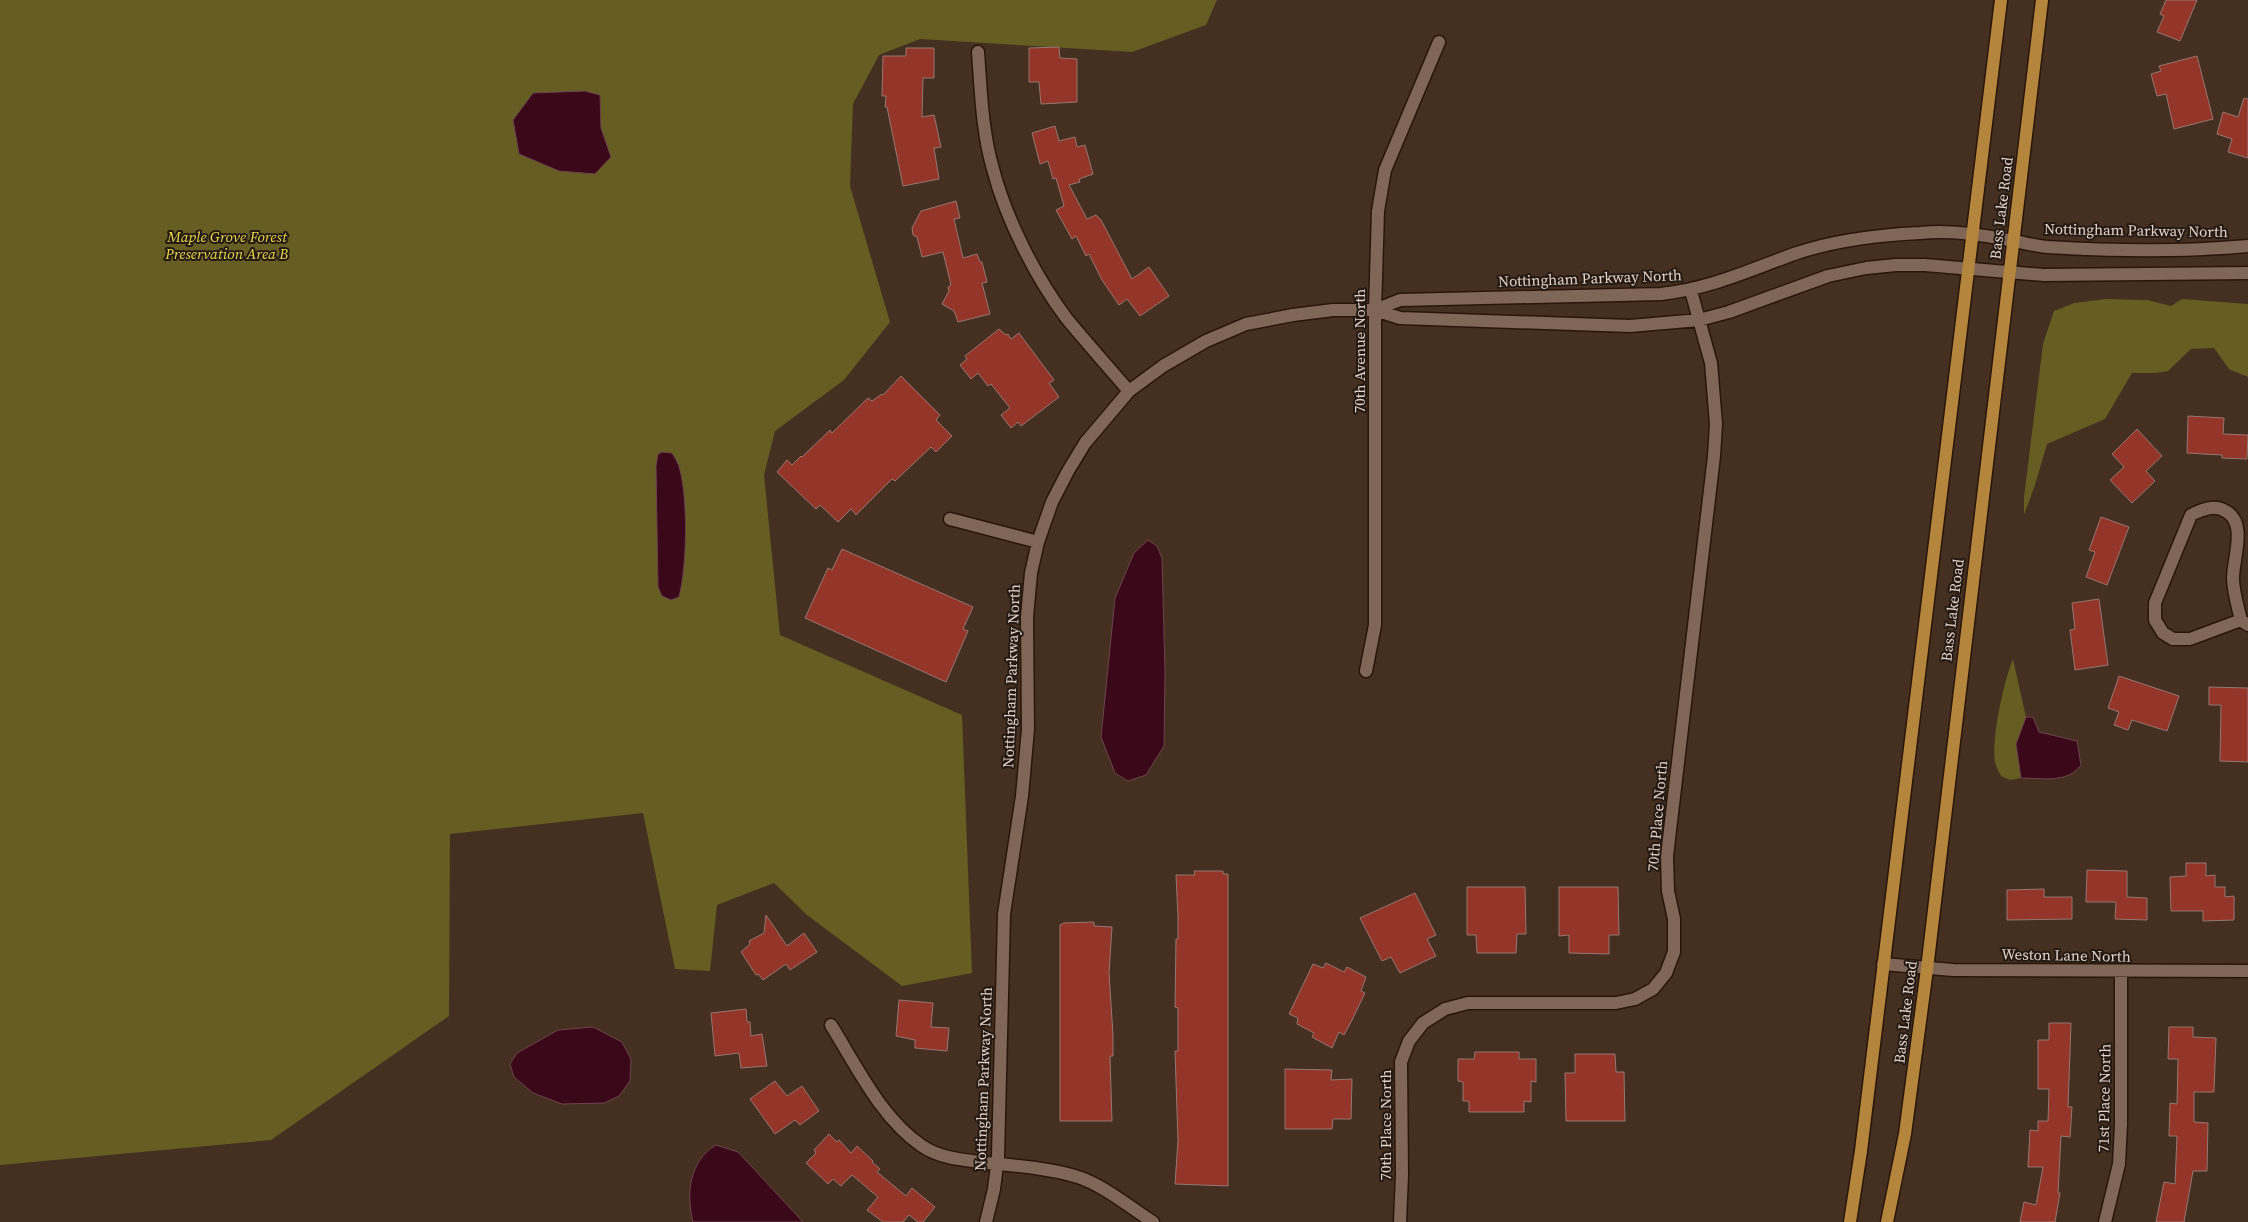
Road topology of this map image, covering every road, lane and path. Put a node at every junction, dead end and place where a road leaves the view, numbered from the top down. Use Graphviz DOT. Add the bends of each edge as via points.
graph roads {
  1 [pos="2001,0"];
  2 [pos="2042,0"];
  3 [pos="1439,42"];
  4 [pos="978,52"];
  5 [pos="1973,234"];
  6 [pos="2014,241"];
  7 [pos="2248,246"];
  8 [pos="1969,268"];
  9 [pos="2010,273"];
  10 [pos="2248,273"];
  11 [pos="1691,291"];
  12 [pos="1375,310"];
  13 [pos="1699,320"];
  14 [pos="1129,391"];
  15 [pos="950,518"];
  16 [pos="1038,542"];
  17 [pos="2245,623"];
  18 [pos="1366,671"];
  19 [pos="1883,964"];
  20 [pos="1927,969"];
  21 [pos="2248,971"];
  22 [pos="2121,972"];
  23 [pos="832,1025"];
  24 [pos="997,1164"];
  25 [pos="986,1222"];
  26 [pos="1153,1222"];
  27 [pos="1400,1222"];
  28 [pos="1850,1222"];
  29 [pos="1887,1222"];
  30 [pos="2105,1222"];
  1 -- 5 [label="main road, Bass Lake Road"];
  2 -- 6 [label="main road, Bass Lake Road"];
  3 -- 12 [label="street, 70th Avenue North" via="1385,170 1378,211"];
  4 -- 14 [label="street" via="982,118 993,170 1010,218 1066,317"];
  5 -- 6 [label="street, Nottingham Parkway North"];
  5 -- 8 [label="main road, Bass Lake Road"];
  5 -- 11 [label="street, Nottingham Parkway North" via="1922,232 1847,239"];
  6 -- 7 [label="street, Nottingham Parkway North" via="2046,247 2099,249"];
  6 -- 9 [label="main road, Bass Lake Road"];
  8 -- 9 [label="street, Nottingham Parkway North"];
  8 -- 13 [label="street, Nottingham Parkway North" via="1925,264 1866,268 1828,276"];
  8 -- 19 [label="main road, Bass Lake Road"];
  9 -- 10 [label="street, Nottingham Parkway North"];
  9 -- 20 [label="main road, Bass Lake Road"];
  11 -- 12 [label="street, Nottingham Parkway North" via="1400,300"];
  11 -- 13 [label="street, 70th Place North"];
  12 -- 13 [label="street, Nottingham Parkway North" via="1400,318 1630,326"];
  12 -- 14 [label="street, Nottingham Parkway North" via="1334,310 1246,324 1180,356"];
  12 -- 18 [label="street, 70th Avenue North" via="1375,625"];
  13 -- 27 [label="street, 70th Place North" via="1711,363 1716,424 1667,856 1674,952 1666,973 1654,989 1635,999 1602,1003 1468,1003 1445,1009 1423,1023 1409,1041 1401,1062"];
  14 -- 16 [label="street, Nottingham Parkway North" via="1085,443 1068,471 1052,502"];
  15 -- 16 [label="street"];
  16 -- 24 [label="street, Nottingham Parkway North" via="1027,617 1028,729 1022,796 1004,914"];
  17 -- 17 [label="street" via="2233,580 2236,524 2231,514 2220,507 2204,508 2191,515 2155,603 2155,620 2173,639 2190,639"];
  19 -- 20 [label="street, Weston Lane North"];
  19 -- 28 [label="main road, Bass Lake Road" via="1862,1152"];
  20 -- 22 [label="street, Weston Lane North"];
  20 -- 29 [label="main road, Bass Lake Road" via="1905,1134"];
  21 -- 22 [label="street, Weston Lane North"];
  22 -- 30 [label="street, 71st Place North" via="2121,1134 2119,1164"];
  23 -- 24 [label="street" via="900,1129 923,1147 950,1159"];
  24 -- 25 [label="street, Nottingham Parkway North"];
  24 -- 26 [label="street" via="1044,1169 1079,1178"];
}
